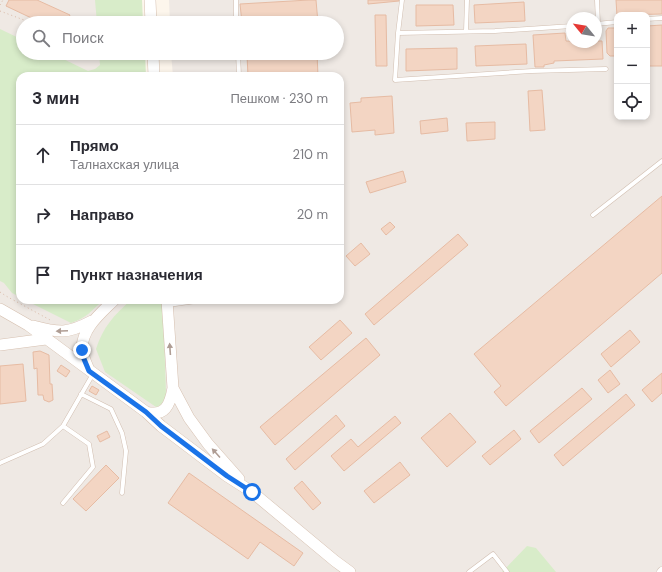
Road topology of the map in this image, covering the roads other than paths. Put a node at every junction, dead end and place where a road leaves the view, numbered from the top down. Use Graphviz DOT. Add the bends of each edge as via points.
graph roads {
  1 [pos="150,0"];
  2 [pos="236,0"];
  3 [pos="402,0"];
  4 [pos="467,0"];
  5 [pos="597,0"];
  6 [pos="597,12"];
  7 [pos="151,16"];
  8 [pos="236,16"];
  9 [pos="662,18"];
  10 [pos="650,19"];
  11 [pos="614,22"];
  12 [pos="602,24"];
  13 [pos="566,26"];
  14 [pos="466,31"];
  15 [pos="398,32"];
  16 [pos="153,60"];
  17 [pos="238,60"];
  18 [pos="606,69"];
  19 [pos="154,72"];
  20 [pos="239,72"];
  21 [pos="662,161"];
  22 [pos="593,215"];
  23 [pos="110,304"];
  24 [pos="167,304"];
  25 [pos="0,310"];
  26 [pos="94,320"];
  27 [pos="28,325"];
  28 [pos="46,339"];
  29 [pos="0,345"];
  30 [pos="91,372"];
  31 [pos="172,388"];
  32 [pos="81,394"];
  33 [pos="149,416"];
  34 [pos="63,426"];
  35 [pos="0,463"];
  36 [pos="252,492"];
  37 [pos="122,493"];
  38 [pos="63,502"];
  39 [pos="350,572"];
  40 [pos="469,572"];
  41 [pos="507,572"];
  1 -- 7 [label="main road"];
  2 -- 8 [label="lane"];
  3 -- 15 [label="lane"];
  4 -- 14 [label="lane"];
  5 -- 6 [label="lane"];
  9 -- 10 [label="lane"];
  11 -- 12 [label="lane"];
  13 -- 14 [label="lane"];
  14 -- 15 [label="lane"];
  15 -- 18 [label="lane" via="395,80"];
  16 -- 19 [label="main road"];
  17 -- 20 [label="lane"];
  21 -- 22 [label="lane"];
  23 -- 26 [label="main road"];
  31 -- 24 [label="main road, one-way"];
  25 -- 27 [label="main road"];
  26 -- 27 [label="main road, one-way" via="63,332"];
  26 -- 30 [label="main road" via="86,333 82,350"];
  27 -- 28 [label="main road"];
  28 -- 29 [label="main road"];
  28 -- 30 [label="main road"];
  30 -- 32 [label="lane"];
  30 -- 33 [label="main road"];
  31 -- 33 [label="main road" via="166,408 158,414"];
  36 -- 31 [label="main road, one-way" via="208,444"];
  32 -- 34 [label="lane"];
  32 -- 37 [label="lane" via="111,409 122,433 126,452"];
  33 -- 36 [label="main road"];
  34 -- 35 [label="lane" via="43,444"];
  34 -- 38 [label="lane" via="89,444 92,467"];
  36 -- 39 [label="main road"];
  40 -- 41 [label="lane" via="493,554"];
}
